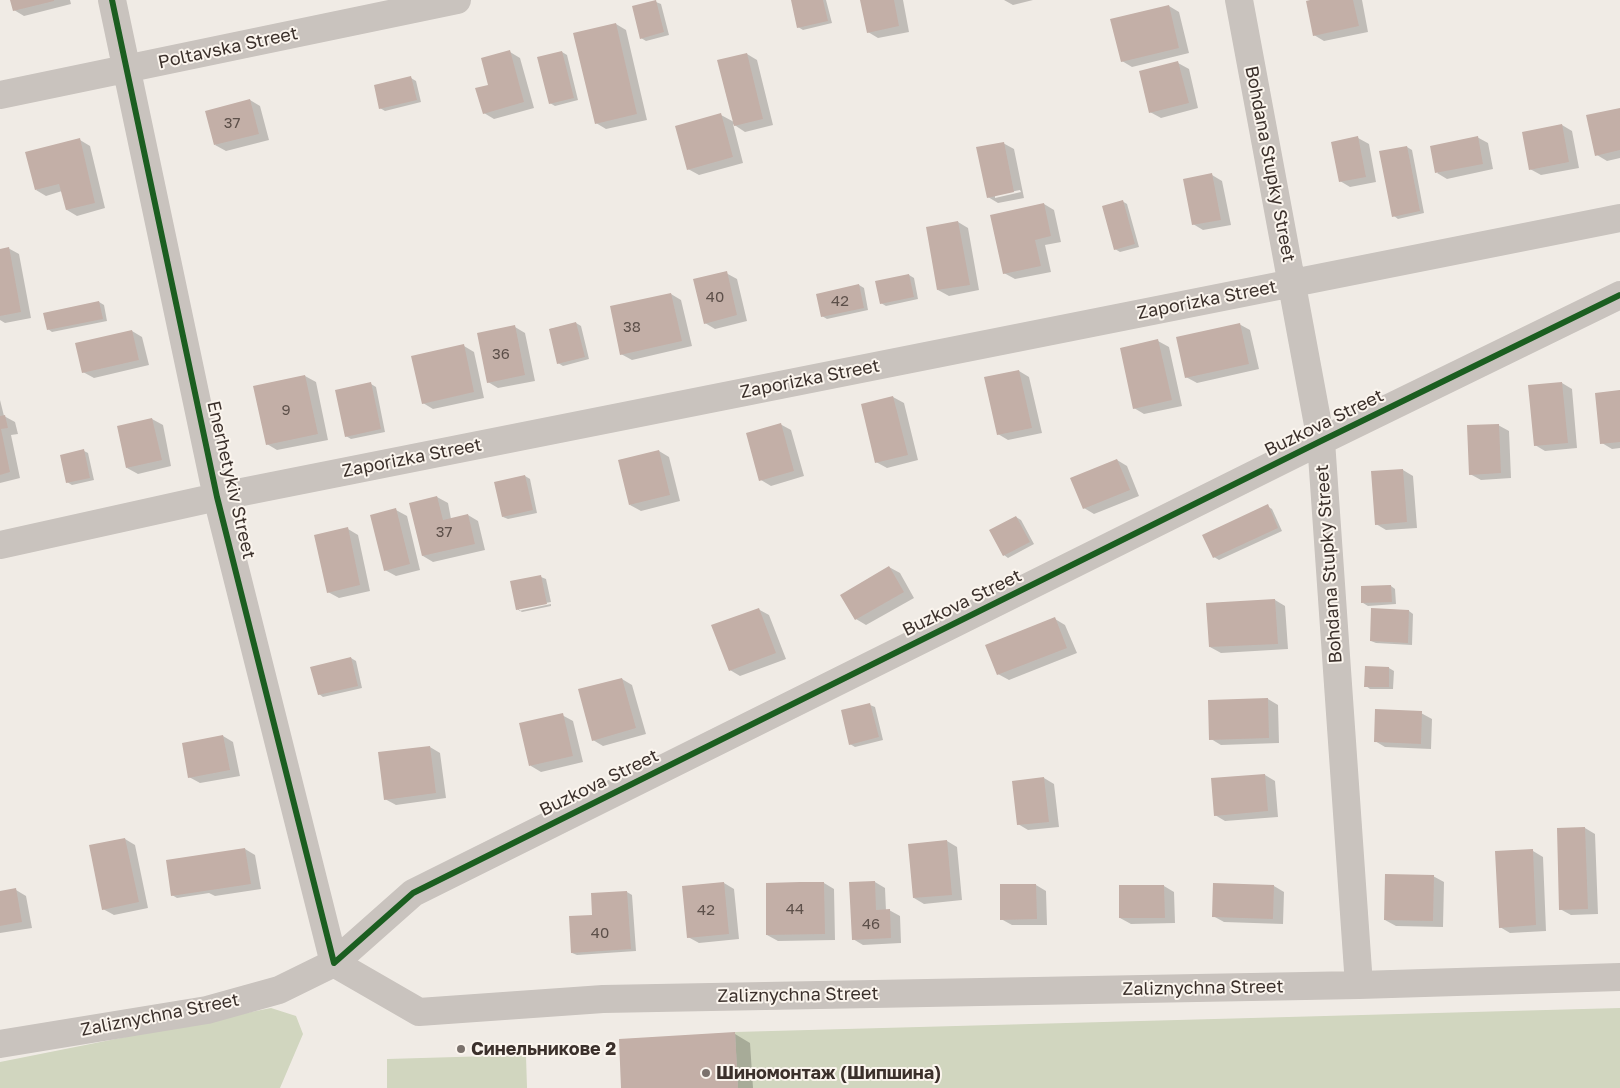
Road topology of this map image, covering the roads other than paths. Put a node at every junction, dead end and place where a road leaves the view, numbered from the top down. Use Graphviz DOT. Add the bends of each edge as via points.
graph roads {
  1 [pos="112,0"];
  2 [pos="456,0"];
  3 [pos="1239,0"];
  4 [pos="127,70"];
  5 [pos="0,95"];
  6 [pos="1620,218"];
  7 [pos="1292,283"];
  8 [pos="1620,295"];
  9 [pos="1321,441"];
  10 [pos="217,497"];
  11 [pos="0,545"];
  12 [pos="334,963"];
  13 [pos="1620,977"];
  14 [pos="1359,985"];
  15 [pos="0,1044"];
  1 -- 4 [label="street, Enerhetykiv Street"];
  2 -- 4 [label="street, Poltavska Street"];
  3 -- 7 [label="street, Bohdana Stupky Street"];
  4 -- 5 [label="street, Poltavska Street"];
  4 -- 10 [label="street, Enerhetykiv Street"];
  6 -- 7 [label="street, Zaporizka Street"];
  7 -- 9 [label="street, Bohdana Stupky Street"];
  7 -- 10 [label="street, Zaporizka Street"];
  8 -- 9 [label="street, Buzkova Street"];
  9 -- 12 [label="street, Buzkova Street" via="412,893"];
  9 -- 14 [label="street, Bohdana Stupky Street"];
  10 -- 11 [label="street, Zaporizka Street"];
  10 -- 12 [label="street, Enerhetykiv Street"];
  12 -- 14 [label="street, Zaliznychna Street" via="419,1012 603,999"];
  12 -- 15 [label="street, Zaliznychna Street" via="279,990 207,1010"];
  13 -- 14 [label="street, Zaliznychna Street"];
}
